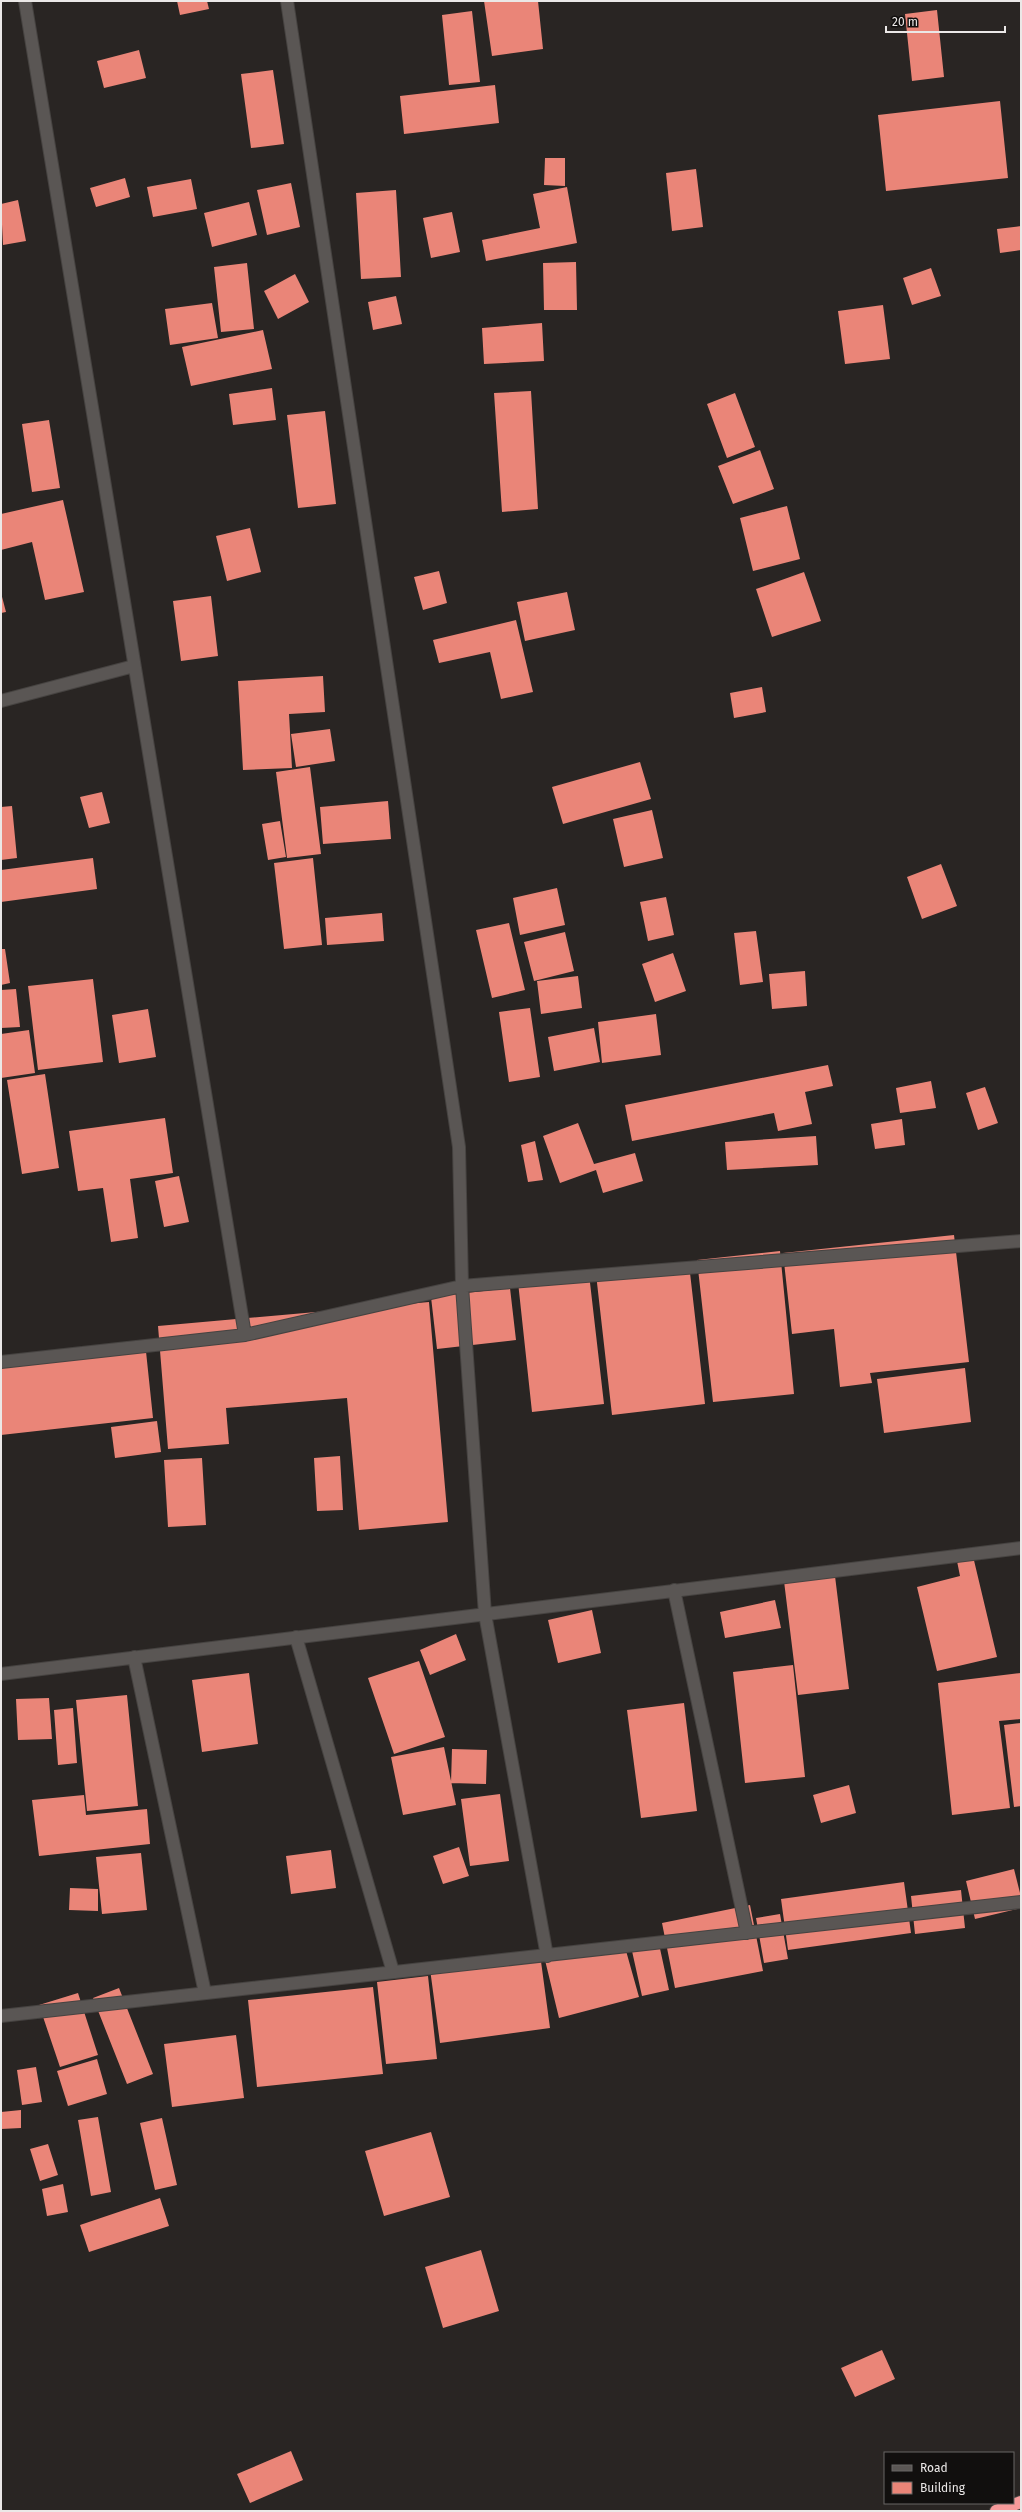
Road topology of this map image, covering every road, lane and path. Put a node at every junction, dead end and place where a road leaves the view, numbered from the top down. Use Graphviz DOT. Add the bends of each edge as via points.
graph roads {
  1 [pos="25,1"];
  2 [pos="287,1"];
  3 [pos="134,666"];
  4 [pos="1,701"];
  5 [pos="1021,1241"];
  6 [pos="462,1286"];
  7 [pos="245,1335"];
  8 [pos="1,1362"];
  9 [pos="1021,1548"];
  10 [pos="674,1590"];
  11 [pos="485,1614"];
  12 [pos="296,1637"];
  13 [pos="134,1657"];
  14 [pos="1,1674"];
  15 [pos="1021,1902"];
  16 [pos="747,1933"];
  17 [pos="547,1956"];
  18 [pos="393,1972"];
  19 [pos="205,1993"];
  20 [pos="1,2016"];
  21 [pos="1021,2502"];
  22 [pos="996,2511"];
  1 -- 3 [label="street"];
  2 -- 6 [label="street" via="459,1147"];
  3 -- 4 [label="street"];
  3 -- 7 [label="street"];
  5 -- 6 [label="street"];
  6 -- 7 [label="street"];
  6 -- 11 [label="street"];
  7 -- 8 [label="street"];
  9 -- 10 [label="street"];
  10 -- 11 [label="street"];
  10 -- 16 [label="street"];
  11 -- 12 [label="street"];
  11 -- 17 [label="street"];
  12 -- 13 [label="street"];
  12 -- 18 [label="street"];
  13 -- 14 [label="street"];
  13 -- 19 [label="street"];
  15 -- 16 [label="street"];
  16 -- 17 [label="street"];
  17 -- 18 [label="street"];
  18 -- 19 [label="street"];
  19 -- 20 [label="street"];
  21 -- 22 [label="highway"];
}
